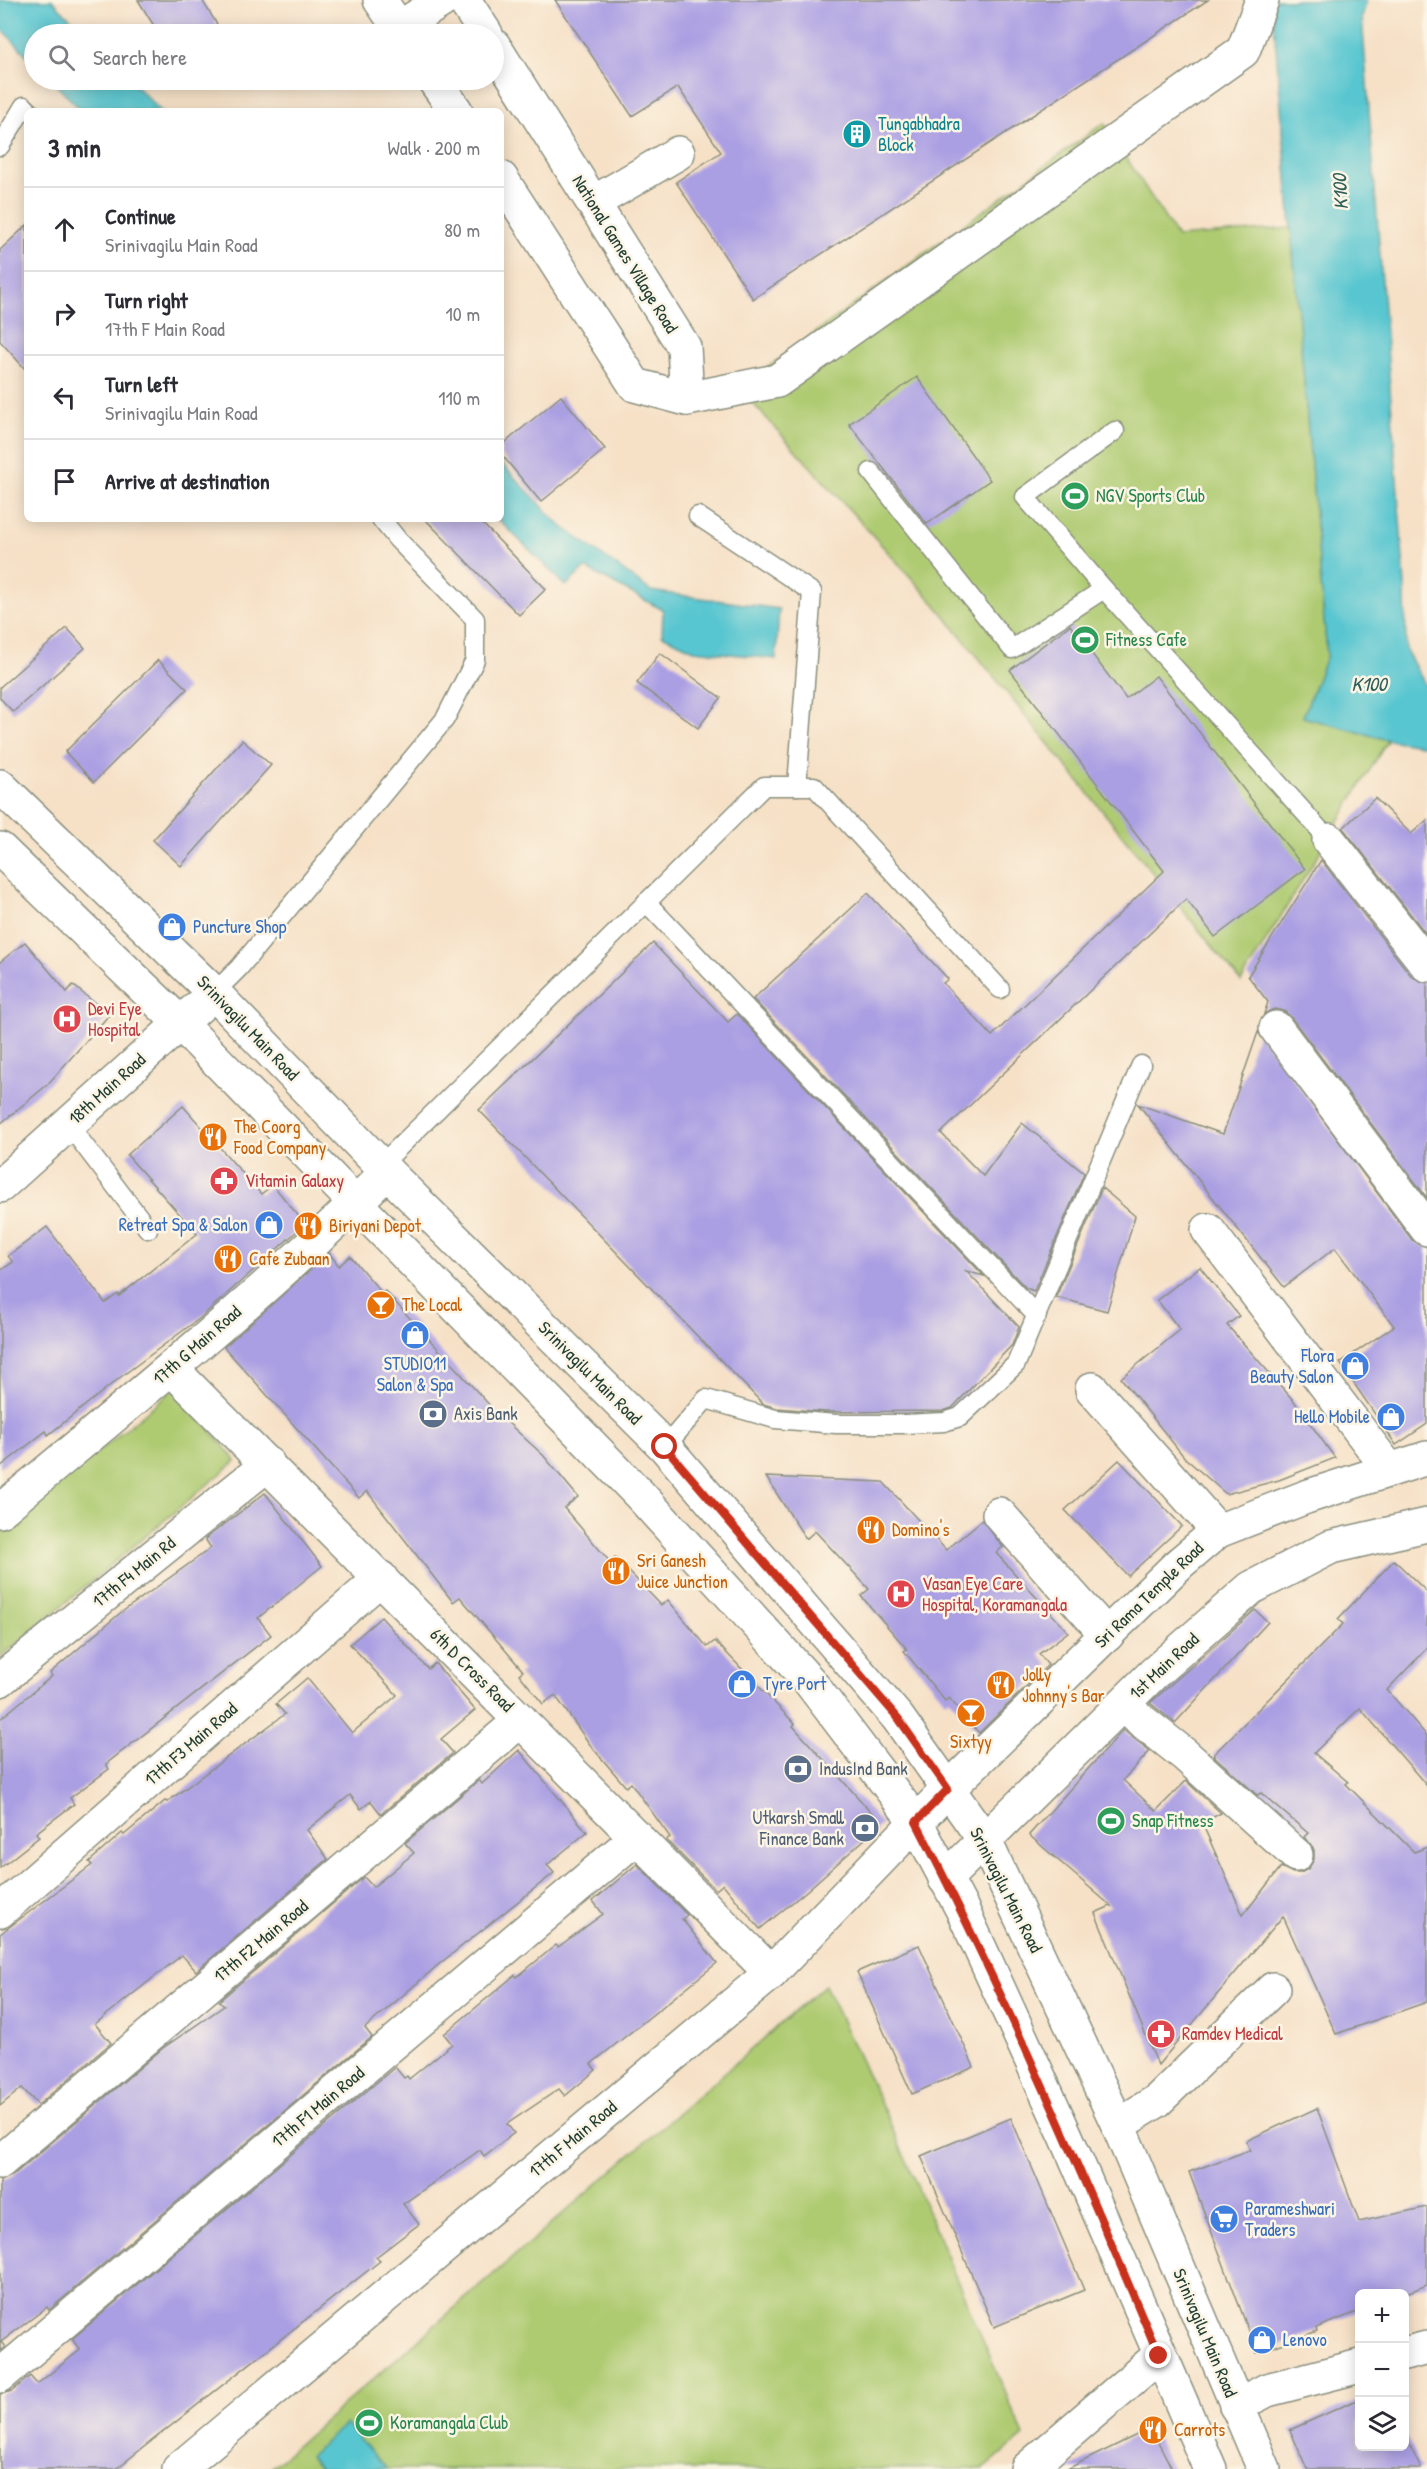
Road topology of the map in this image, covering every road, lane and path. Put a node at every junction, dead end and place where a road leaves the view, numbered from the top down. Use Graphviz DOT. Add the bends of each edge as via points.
graph roads {
  1 [pos="380,0"];
  2 [pos="443,0"];
  3 [pos="464,0"];
  4 [pos="1262,0"];
  5 [pos="396,24"];
  6 [pos="410,24"];
  7 [pos="480,24"];
  8 [pos="504,62"];
  9 [pos="441,90"];
  10 [pos="26,108"];
  11 [pos="454,108"];
  12 [pos="0,147"];
  13 [pos="678,153"];
  14 [pos="504,183"];
  15 [pos="593,203"];
  16 [pos="687,399"];
  17 [pos="1115,431"];
  18 [pos="871,472"];
  19 [pos="698,516"];
  20 [pos="383,522"];
  21 [pos="1104,589"];
  22 [pos="0,786"];
  23 [pos="797,786"];
  24 [pos="1329,840"];
  25 [pos="0,849"];
  26 [pos="646,902"];
  27 [pos="1427,965"];
  28 [pos="1000,989"];
  29 [pos="214,993"];
  30 [pos="179,1022"];
  31 [pos="1276,1028"];
  32 [pos="1142,1065"];
  33 [pos="68,1124"];
  34 [pos="384,1168"];
  35 [pos="0,1186"];
  36 [pos="357,1202"];
  37 [pos="1427,1229"];
  38 [pos="148,1230"];
  39 [pos="1208,1230"];
  40 [pos="1037,1316"];
  41 [pos="171,1368"];
  42 [pos="1092,1389"];
  43 [pos="665,1447"];
  44 [pos="1427,1458"];
  45 [pos="268,1464"];
  46 [pos="1389,1469"];
  47 [pos="0,1511"];
  48 [pos="999,1514"];
  49 [pos="1427,1525"];
  50 [pos="1218,1531"];
  51 [pos="381,1578"];
  52 [pos="1107,1635"];
  53 [pos="0,1680"];
  54 [pos="1123,1706"];
  55 [pos="521,1720"];
  56 [pos="948,1789"];
  57 [pos="916,1822"];
  58 [pos="637,1837"];
  59 [pos="985,1841"];
  60 [pos="1296,1855"];
  61 [pos="945,1879"];
  62 [pos="0,1911"];
  63 [pos="771,1973"];
  64 [pos="1273,1989"];
  65 [pos="1118,2125"];
  66 [pos="0,2162"];
  67 [pos="1427,2348"];
  68 [pos="1409,2353"];
  69 [pos="1159,2356"];
  70 [pos="1355,2367"];
  71 [pos="0,2376"];
  72 [pos="1236,2406"];
  73 [pos="178,2469"];
  74 [pos="1027,2469"];
  75 [pos="1210,2469"];
  76 [pos="1264,2469"];
  1 -- 5 [label="street"];
  2 -- 6 [label="street"];
  3 -- 7 [label="street"];
  4 -- 16 [label="street" via="1243,51 777,381"];
  8 -- 15 [label="street, National Games Village Road"];
  9 -- 11 [label="street"];
  10 -- 12 [label="lane"];
  13 -- 15 [label="street"];
  14 -- 16 [label="street" via="635,385"];
  15 -- 16 [label="street, National Games Village Road" via="684,347"];
  17 -- 21 [label="lane" via="1025,497"];
  18 -- 21 [label="lane" via="1012,649"];
  19 -- 23 [label="lane" via="812,592"];
  20 -- 29 [label="lane" via="475,619 475,660 445,719"];
  21 -- 24 [label="lane"];
  22 -- 29 [label="street, Srinivagilu Main Road"];
  23 -- 26 [label="lane" via="764,786"];
  23 -- 28 [label="lane" via="814,786"];
  24 -- 27 [label="street"];
  25 -- 30 [label="street"];
  26 -- 34 [label="lane"];
  26 -- 40 [label="lane"];
  29 -- 30 [label="street, 18th Main Road"];
  29 -- 34 [label="street, Srinivagilu Main Road"];
  30 -- 33 [label="street, 18th Main Road"];
  30 -- 36 [label="street"];
  31 -- 37 [label="street"];
  32 -- 40 [label="lane"];
  33 -- 35 [label="street, 18th Main Road"];
  33 -- 38 [label="lane"];
  34 -- 36 [label="street, 17th G Main Road"];
  34 -- 43 [label="street, Srinivagilu Main Road"];
  36 -- 41 [label="street, 17th G Main Road"];
  36 -- 57 [label="street" via="640,1495 810,1682"];
  39 -- 46 [label="street"];
  40 -- 43 [label="lane" via="1016,1364 960,1417 944,1422 836,1424 775,1419 706,1399"];
  41 -- 45 [label="street, 6th D Cross Road"];
  41 -- 47 [label="street, 17th G Main Road"];
  42 -- 50 [label="street"];
  43 -- 56 [label="street, Srinivagilu Main Road" via="898,1718"];
  44 -- 46 [label="street, Sri Rama Temple Road"];
  45 -- 51 [label="street, 6th D Cross Road"];
  45 -- 53 [label="street, 17th F4 Main Rd"];
  46 -- 50 [label="street, Sri Rama Temple Road"];
  48 -- 52 [label="street"];
  49 -- 54 [label="street, 1st Main Road" via="1331,1547 1251,1588 1153,1674"];
  50 -- 52 [label="street, Sri Rama Temple Road"];
  51 -- 55 [label="street, 6th D Cross Road"];
  51 -- 62 [label="street, 17th F3 Main Road"];
  52 -- 56 [label="street, Sri Rama Temple Road"];
  54 -- 59 [label="street, 1st Main Road"];
  54 -- 60 [label="street" via="1185,1755"];
  55 -- 58 [label="street, 6th D Cross Road"];
  55 -- 66 [label="street, 17th F2 Main Road"];
  56 -- 57 [label="street, 17th F Main Road"];
  56 -- 59 [label="street, Srinivagilu Main Road"];
  57 -- 61 [label="street"];
  57 -- 63 [label="street, 17th F Main Road"];
  58 -- 63 [label="street, 6th D Cross Road"];
  58 -- 71 [label="street, 17th F1 Main Road"];
  59 -- 61 [label="street, 1st Main Road"];
  59 -- 65 [label="street, Srinivagilu Main Road"];
  61 -- 69 [label="street" via="1066,2136"];
  63 -- 73 [label="street, 17th F Main Road"];
  64 -- 65 [label="street" via="1156,2102"];
  65 -- 72 [label="street, Srinivagilu Main Road"];
  67 -- 68 [label="street"];
  69 -- 74 [label="street"];
  69 -- 75 [label="street"];
  70 -- 72 [label="street" via="1267,2390"];
  72 -- 76 [label="street, Srinivagilu Main Road"];
}
